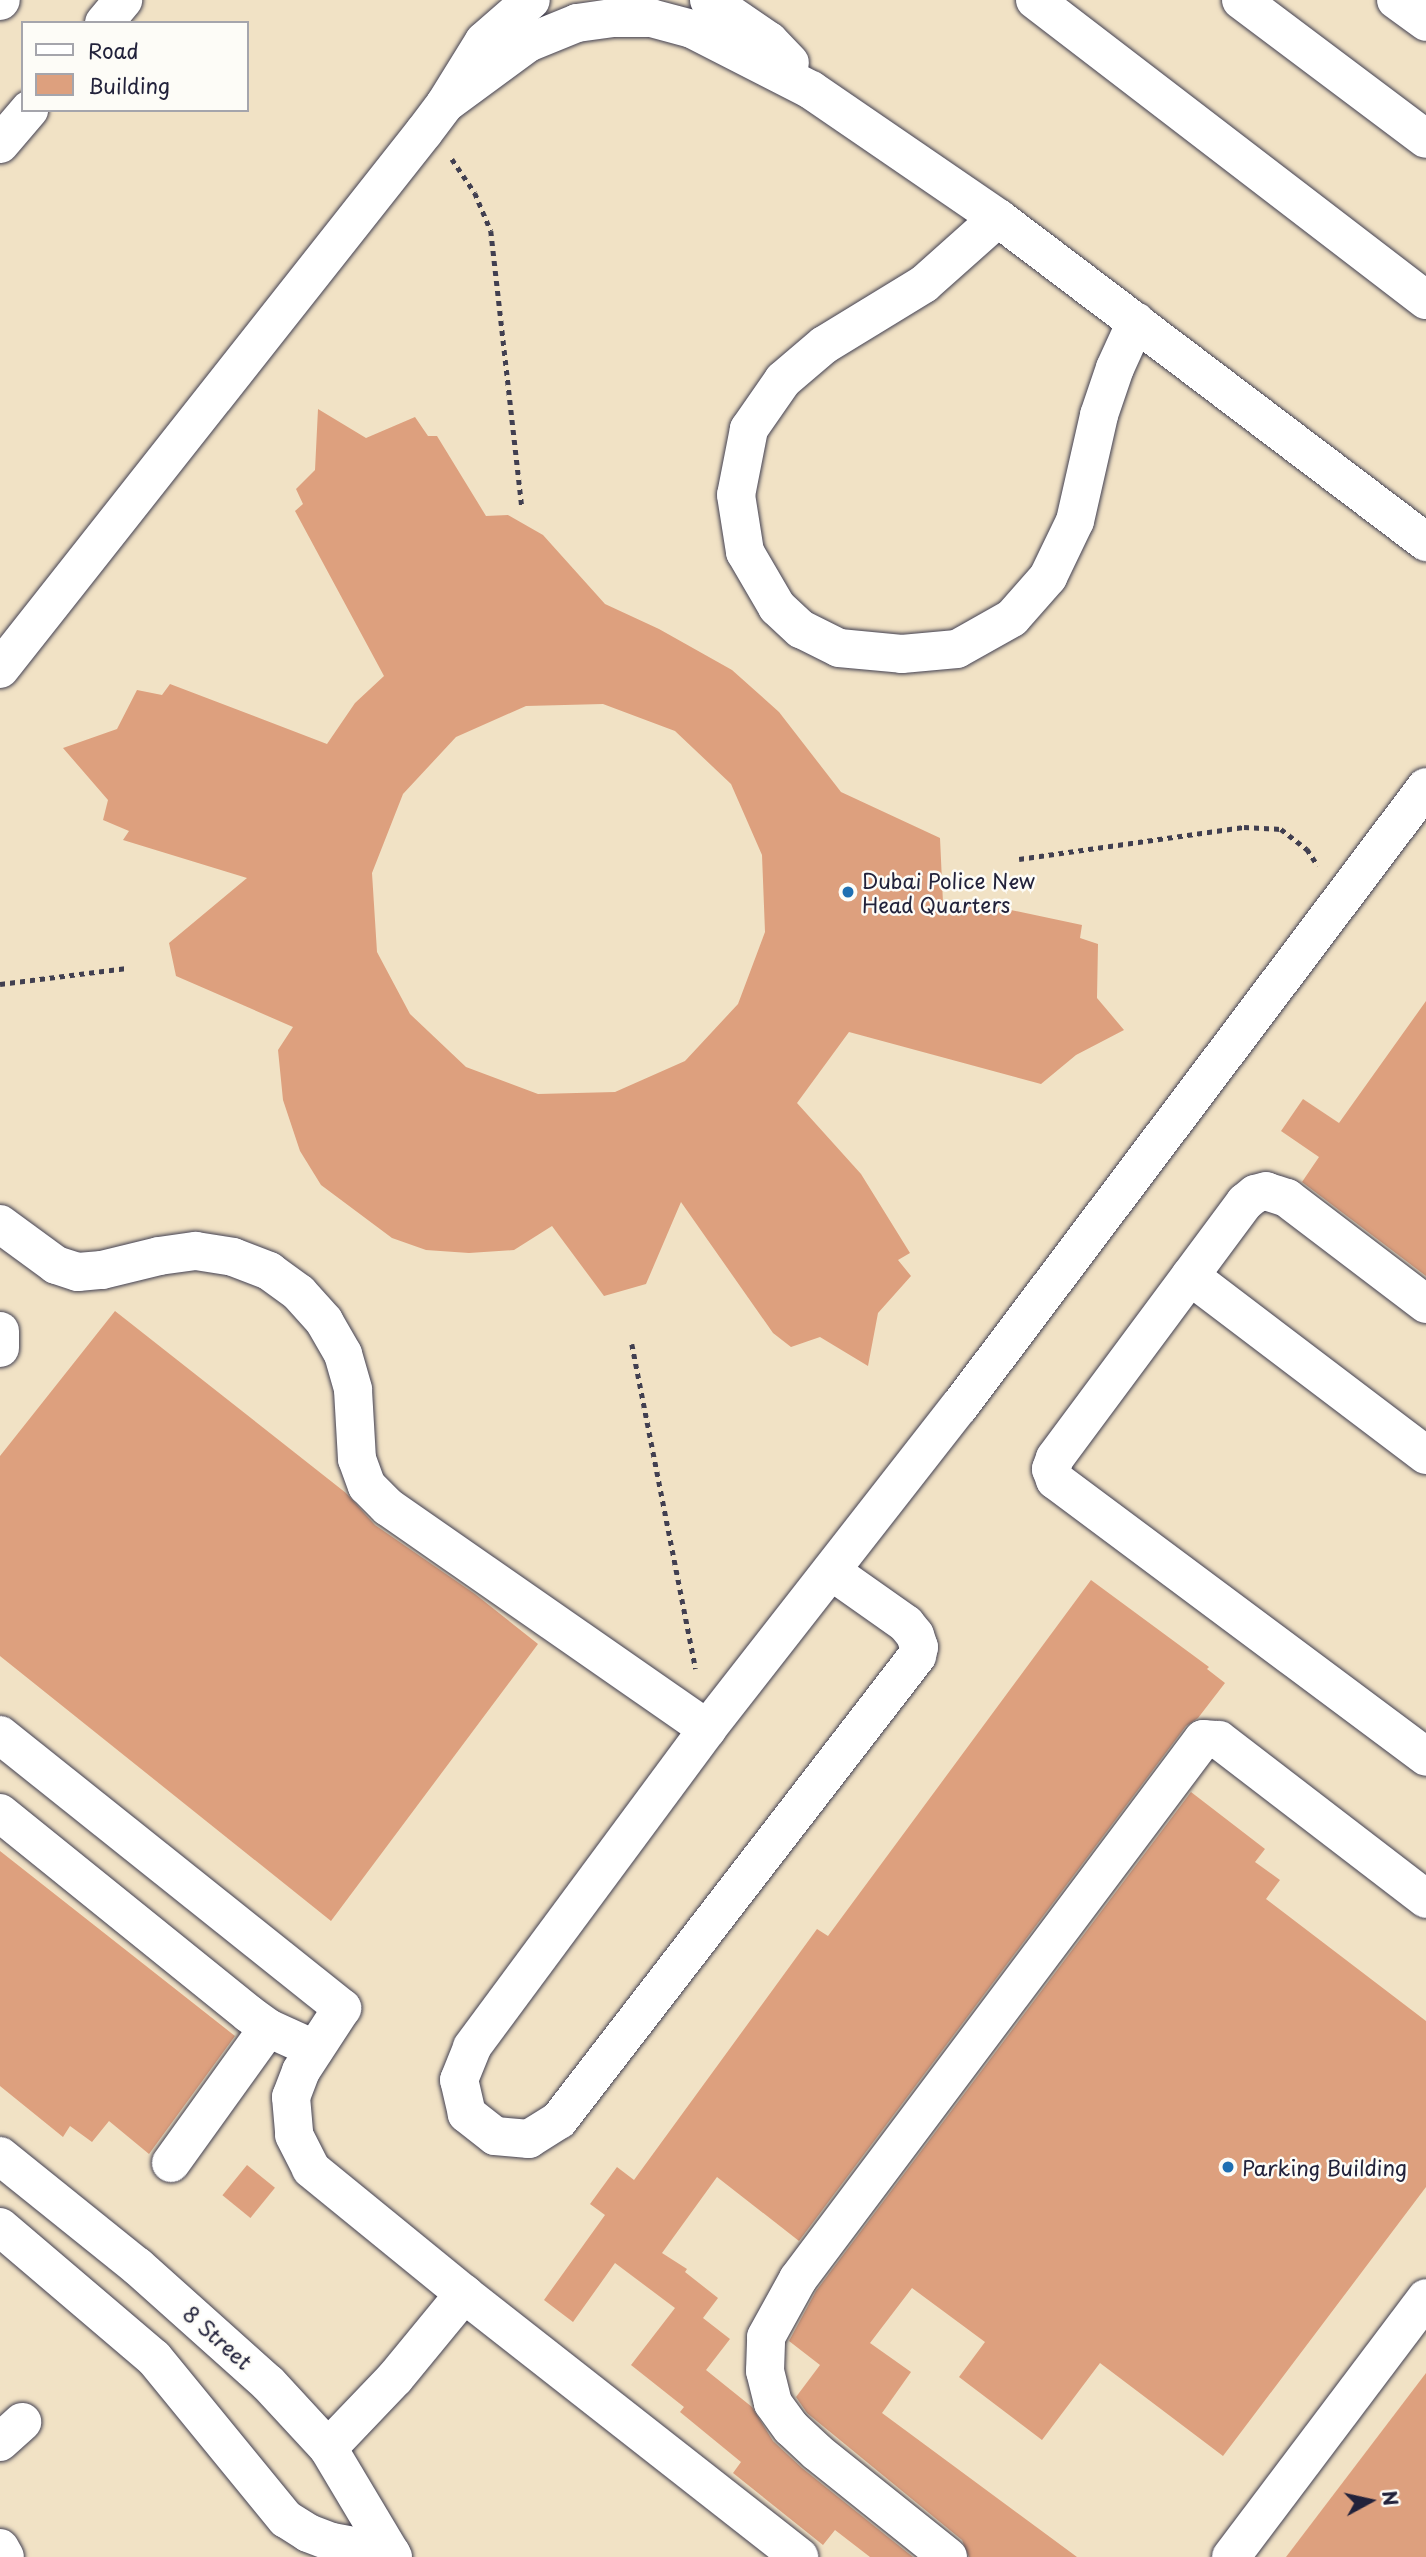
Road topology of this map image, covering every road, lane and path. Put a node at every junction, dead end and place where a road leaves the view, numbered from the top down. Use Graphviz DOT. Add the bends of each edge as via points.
graph roads {
  1 [pos="123,0"];
  2 [pos="531,0"];
  3 [pos="709,0"];
  4 [pos="1035,0"];
  5 [pos="1241,0"];
  6 [pos="1395,0"];
  7 [pos="106,21"];
  8 [pos="1426,22"];
  9 [pos="811,90"];
  10 [pos="27,112"];
  11 [pos="435,118"];
  12 [pos="1426,139"];
  13 [pos="0,144"];
  14 [pos="998,218"];
  15 [pos="1426,300"];
  16 [pos="1136,322"];
  17 [pos="522,506"];
  18 [pos="1426,542"];
  19 [pos="0,668"];
  20 [pos="1426,787"];
  21 [pos="1018,859"];
  22 [pos="1331,909"];
  23 [pos="127,968"];
  24 [pos="0,984"];
  25 [pos="0,1224"];
  26 [pos="1190,1276"];
  27 [pos="1426,1304"];
  28 [pos="0,1331"];
  29 [pos="632,1344"];
  30 [pos="0,1348"];
  31 [pos="1426,1455"];
  32 [pos="831,1571"];
  33 [pos="708,1729"];
  34 [pos="0,1735"];
  35 [pos="1426,1757"];
  36 [pos="0,1813"];
  37 [pos="1426,1899"];
  38 [pos="268,2028"];
  39 [pos="314,2049"];
  40 [pos="0,2156"];
  41 [pos="171,2163"];
  42 [pos="0,2227"];
  43 [pos="464,2294"];
  44 [pos="1426,2298"];
  45 [pos="328,2448"];
  46 [pos="0,2548"];
  47 [pos="392,2555"];
  48 [pos="5,2557"];
  49 [pos="799,2557"];
  50 [pos="948,2557"];
  51 [pos="1231,2557"];
  1 -- 7 [label="street"];
  2 -- 11 [label="street" via="484,41"];
  3 -- 9 [label="street" via="769,41"];
  4 -- 15 [label="street"];
  5 -- 12 [label="street"];
  6 -- 8 [label="street"];
  9 -- 11 [label="street" via="692,29 651,18 612,18 577,23 528,43"];
  9 -- 14 [label="street"];
  10 -- 13 [label="street"];
  11 -- 17 [label="path" via="491,231"];
  11 -- 19 [label="street"];
  14 -- 16 [label="street"];
  14 -- 16 [label="street" via="924,284 824,345 783,380 749,429 736,495 745,552 777,607 801,629 839,648 902,654 957,649 1012,618 1048,577 1075,522 1099,415"];
  16 -- 18 [label="street"];
  20 -- 22 [label="street"];
  21 -- 22 [label="path" via="1244,827 1281,829 1307,849 1325,877"];
  22 -- 32 [label="street"];
  23 -- 24 [label="path"];
  25 -- 33 [label="street" via="56,1265 78,1272 197,1251 233,1257 268,1271 299,1293 324,1321 343,1354 353,1390 357,1459 367,1486 388,1507"];
  26 -- 27 [label="street" via="1245,1202 1266,1191 1287,1198"];
  26 -- 31 [label="street"];
  26 -- 35 [label="street" via="1055,1458 1052,1475"];
  28 -- 30 [label="street"];
  29 -- 33 [label="path"];
  32 -- 33 [label="street"];
  32 -- 33 [label="street" via="906,1624 915,1635 918,1656 559,2120 529,2139 495,2136 467,2114 459,2080 472,2047"];
  34 -- 39 [label="street" via="342,2008"];
  36 -- 38 [label="street"];
  37 -- 50 [label="street" via="1219,1740 1203,1739 798,2279 766,2337 765,2371 773,2403 817,2452"];
  38 -- 39 [label="street"];
  38 -- 41 [label="street"];
  39 -- 43 [label="street" via="291,2097 294,2135 311,2169"];
  40 -- 45 [label="street, 8 Street" via="205,2325 268,2383"];
  42 -- 47 [label="street" via="154,2358 286,2519 332,2542"];
  43 -- 45 [label="street" via="395,2378"];
  43 -- 49 [label="street"];
  44 -- 51 [label="street"];
  45 -- 47 [label="street, 8 Street"];
  46 -- 48 [label="street"];
}
